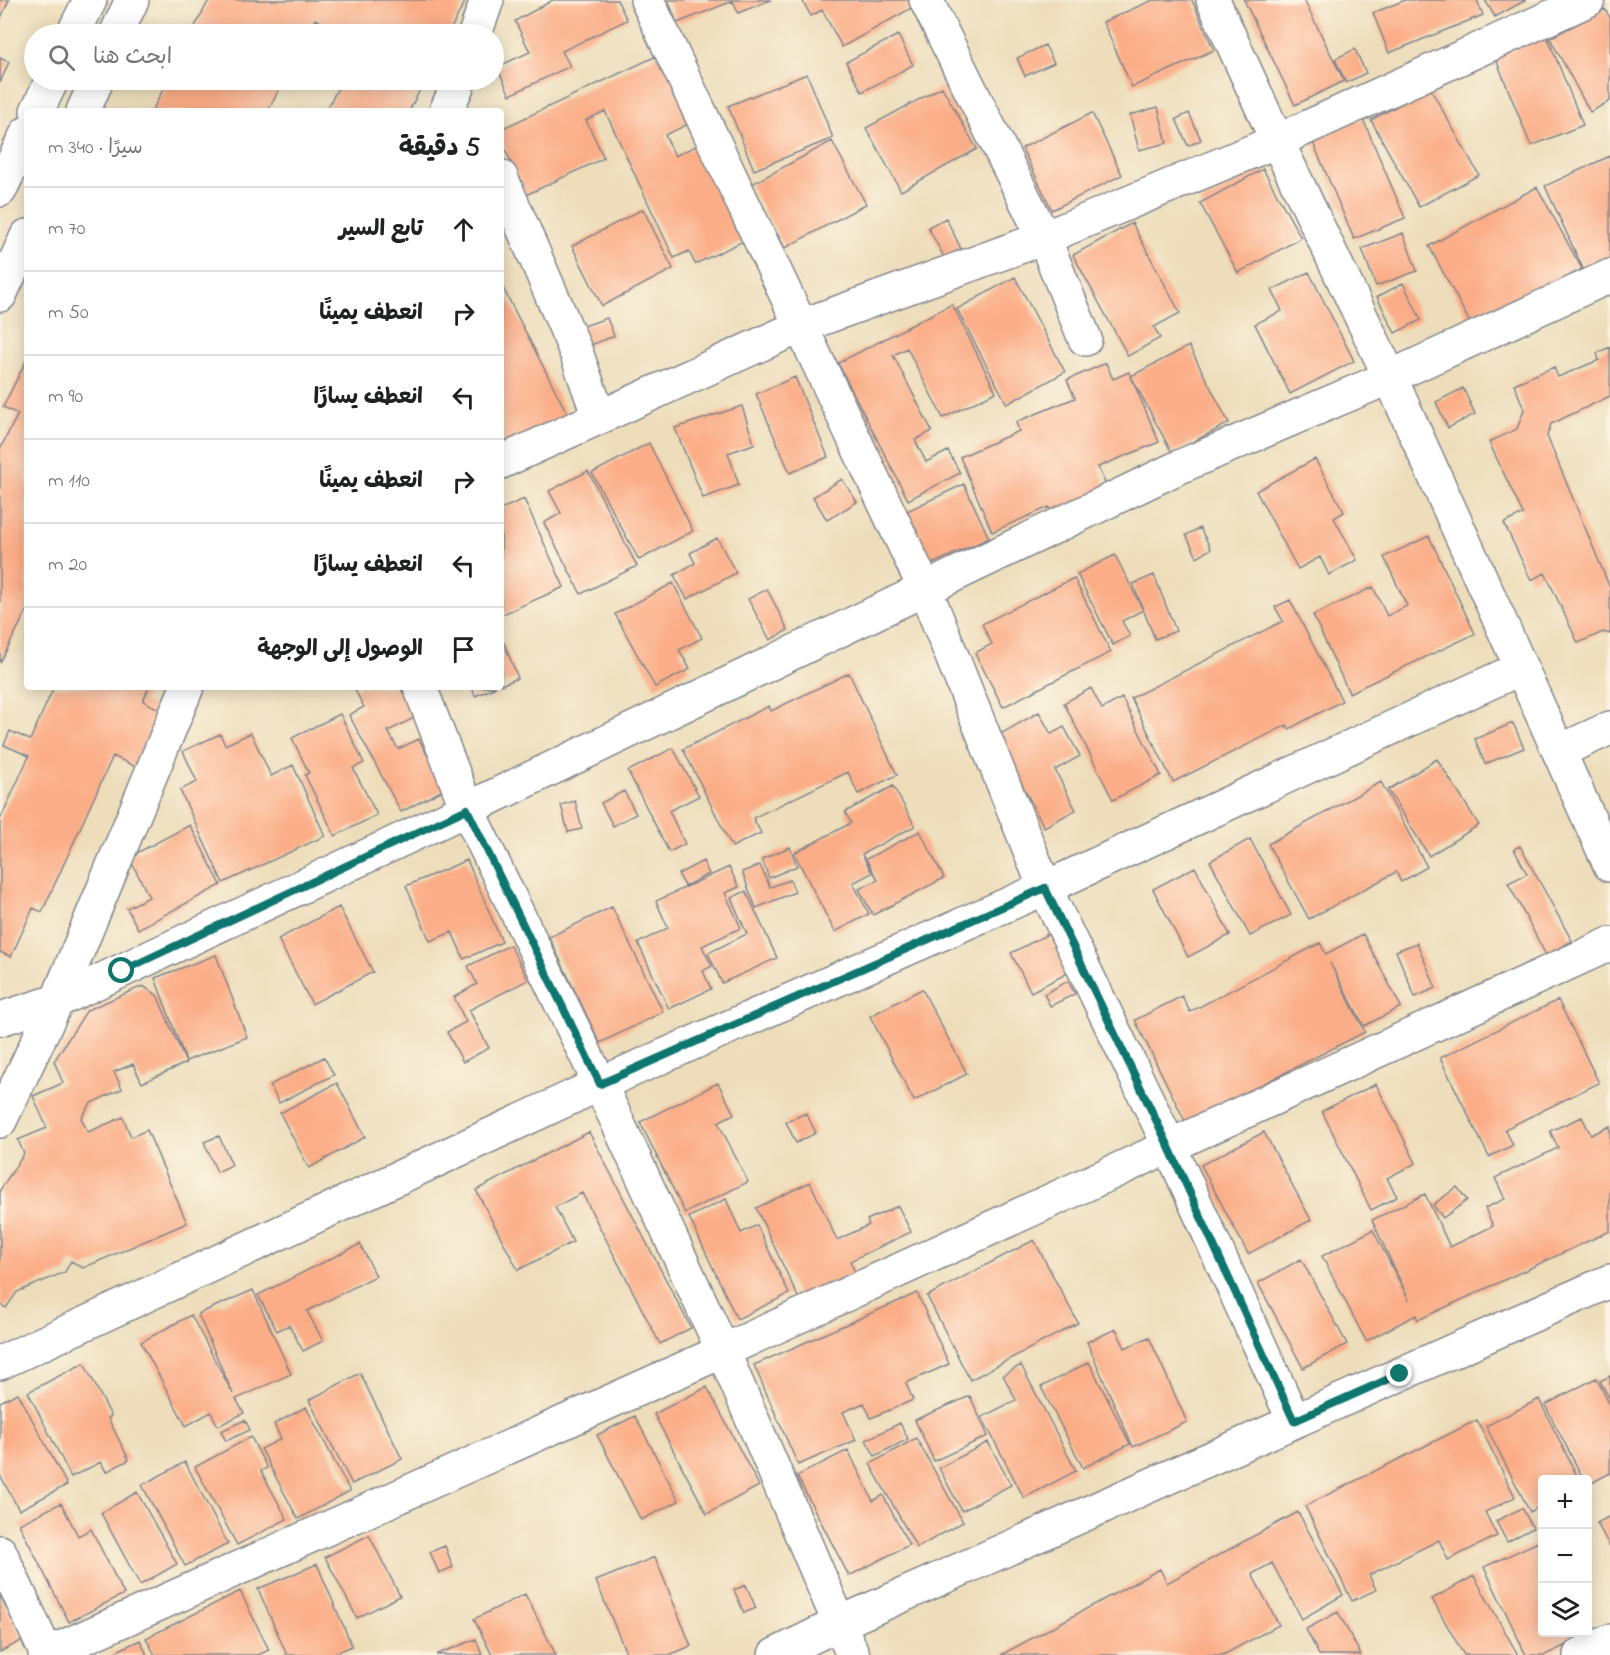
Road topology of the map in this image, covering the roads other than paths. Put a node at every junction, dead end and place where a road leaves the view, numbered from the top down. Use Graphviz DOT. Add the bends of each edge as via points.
graph roads {
  1 [pos="90,0"];
  2 [pos="132,0"];
  3 [pos="487,0"];
  4 [pos="647,0"];
  5 [pos="926,0"];
  6 [pos="1213,0"];
  7 [pos="1588,0"];
  8 [pos="78,24"];
  9 [pos="121,24"];
  10 [pos="479,24"];
  11 [pos="47,90"];
  12 [pos="92,90"];
  13 [pos="455,90"];
  14 [pos="464,90"];
  15 [pos="38,108"];
  16 [pos="84,108"];
  17 [pos="447,108"];
  18 [pos="472,108"];
  19 [pos="24,139"];
  20 [pos="1277,141"];
  21 [pos="504,184"];
  22 [pos="0,190"];
  23 [pos="1044,238"];
  24 [pos="24,243"];
  25 [pos="1610,276"];
  26 [pos="0,295"];
  27 [pos="801,326"];
  28 [pos="1085,339"];
  29 [pos="1390,377"];
  30 [pos="599,417"];
  31 [pos="504,461"];
  32 [pos="925,589"];
  33 [pos="1519,669"];
  34 [pos="186,690"];
  35 [pos="421,690"];
  36 [pos="1610,728"];
  37 [pos="1560,751"];
  38 [pos="467,809"];
  39 [pos="1610,865"];
  40 [pos="1045,888"];
  41 [pos="1610,944"];
  42 [pos="57,1001"];
  43 [pos="0,1019"];
  44 [pos="600,1084"];
  45 [pos="0,1120"];
  46 [pos="1168,1145"];
  47 [pos="1610,1281"];
  48 [pos="723,1351"];
  49 [pos="0,1363"];
  50 [pos="1294,1421"];
  51 [pos="0,1552"];
  52 [pos="840,1623"];
  53 [pos="1610,1641"];
  54 [pos="46,1655"];
  55 [pos="775,1655"];
  56 [pos="853,1655"];
  57 [pos="1580,1655"];
  1 -- 8 [label="street"];
  2 -- 9 [label="street"];
  3 -- 10 [label="street"];
  4 -- 27 [label="street"];
  5 -- 23 [label="street"];
  6 -- 20 [label="street"];
  7 -- 20 [label="street"];
  11 -- 15 [label="street"];
  12 -- 16 [label="street"];
  13 -- 17 [label="street"];
  14 -- 18 [label="street"];
  19 -- 22 [label="street"];
  20 -- 23 [label="street"];
  20 -- 29 [label="street"];
  21 -- 30 [label="street" via="576,352"];
  23 -- 27 [label="street"];
  23 -- 28 [label="street"];
  24 -- 26 [label="street"];
  25 -- 29 [label="street"];
  27 -- 30 [label="street"];
  27 -- 32 [label="street"];
  29 -- 32 [label="street" via="1179,467"];
  29 -- 33 [label="street"];
  30 -- 31 [label="street"];
  32 -- 38 [label="street"];
  32 -- 40 [label="street"];
  33 -- 37 [label="street"];
  33 -- 40 [label="street"];
  34 -- 42 [label="street"];
  35 -- 38 [label="street"];
  36 -- 37 [label="street"];
  37 -- 39 [label="street"];
  38 -- 42 [label="street"];
  38 -- 44 [label="street"];
  40 -- 44 [label="street"];
  40 -- 46 [label="street"];
  41 -- 46 [label="street"];
  42 -- 43 [label="street"];
  42 -- 45 [label="street"];
  44 -- 48 [label="street"];
  44 -- 49 [label="street"];
  46 -- 48 [label="street"];
  46 -- 50 [label="street"];
  47 -- 50 [label="street"];
  48 -- 52 [label="street"];
  48 -- 54 [label="street"];
  50 -- 52 [label="street"];
  51 -- 54 [label="street"];
  52 -- 55 [label="street"];
  52 -- 56 [label="street"];
  53 -- 57 [label="street"];
}
